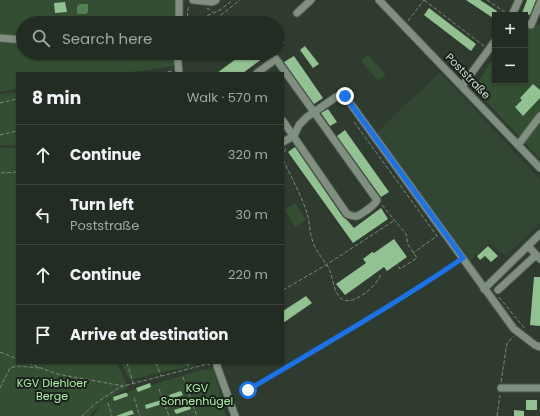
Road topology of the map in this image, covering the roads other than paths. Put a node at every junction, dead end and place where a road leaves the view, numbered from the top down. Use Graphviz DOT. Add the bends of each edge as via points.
graph roads {
  1 [pos="179,0"];
  2 [pos="215,0"];
  3 [pos="311,0"];
  4 [pos="379,0"];
  5 [pos="519,0"];
  6 [pos="192,2"];
  7 [pos="540,3"];
  8 [pos="513,12"];
  9 [pos="297,13"];
  10 [pos="179,16"];
  11 [pos="528,24"];
  12 [pos="0,38"];
  13 [pos="16,39"];
  14 [pos="492,46"];
  15 [pos="178,60"];
  16 [pos="275,60"];
  17 [pos="277,60"];
  18 [pos="178,71"];
  19 [pos="258,72"];
  20 [pos="462,86"];
  21 [pos="314,112"];
  22 [pos="540,116"];
  23 [pos="284,124"];
  24 [pos="288,139"];
  25 [pos="518,145"];
  26 [pos="540,168"];
  27 [pos="540,234"];
  28 [pos="528,246"];
  29 [pos="538,257"];
  30 [pos="484,289"];
  31 [pos="498,293"];
  32 [pos="540,347"];
  33 [pos="217,364"];
  34 [pos="500,388"];
  35 [pos="540,388"];
  36 [pos="235,416"];
  1 -- 6 [label="street"];
  1 -- 10 [label="street"];
  2 -- 6 [label="street"];
  3 -- 9 [label="street"];
  4 -- 20 [label="street, Poststraße"];
  5 -- 8 [label="street"];
  7 -- 11 [label="street" via="531,26"];
  12 -- 13 [label="street"];
  14 -- 20 [label="street"];
  15 -- 18 [label="street"];
  16 -- 19 [label="street"];
  17 -- 21 [label="street"];
  20 -- 25 [label="street, Poststraße"];
  21 -- 24 [label="street"];
  21 -- 24 [label="street" via="377,200 376,204 356,216 347,214"];
  21 -- 30 [label="street" via="336,97 345,96"];
  22 -- 25 [label="street"];
  23 -- 24 [label="street"];
  25 -- 26 [label="street, Poststraße"];
  27 -- 28 [label="street"];
  28 -- 29 [label="street"];
  28 -- 30 [label="street"];
  29 -- 31 [label="street"];
  30 -- 32 [label="street" via="514,329"];
  33 -- 36 [label="street"];
  34 -- 35 [label="street"];
}
